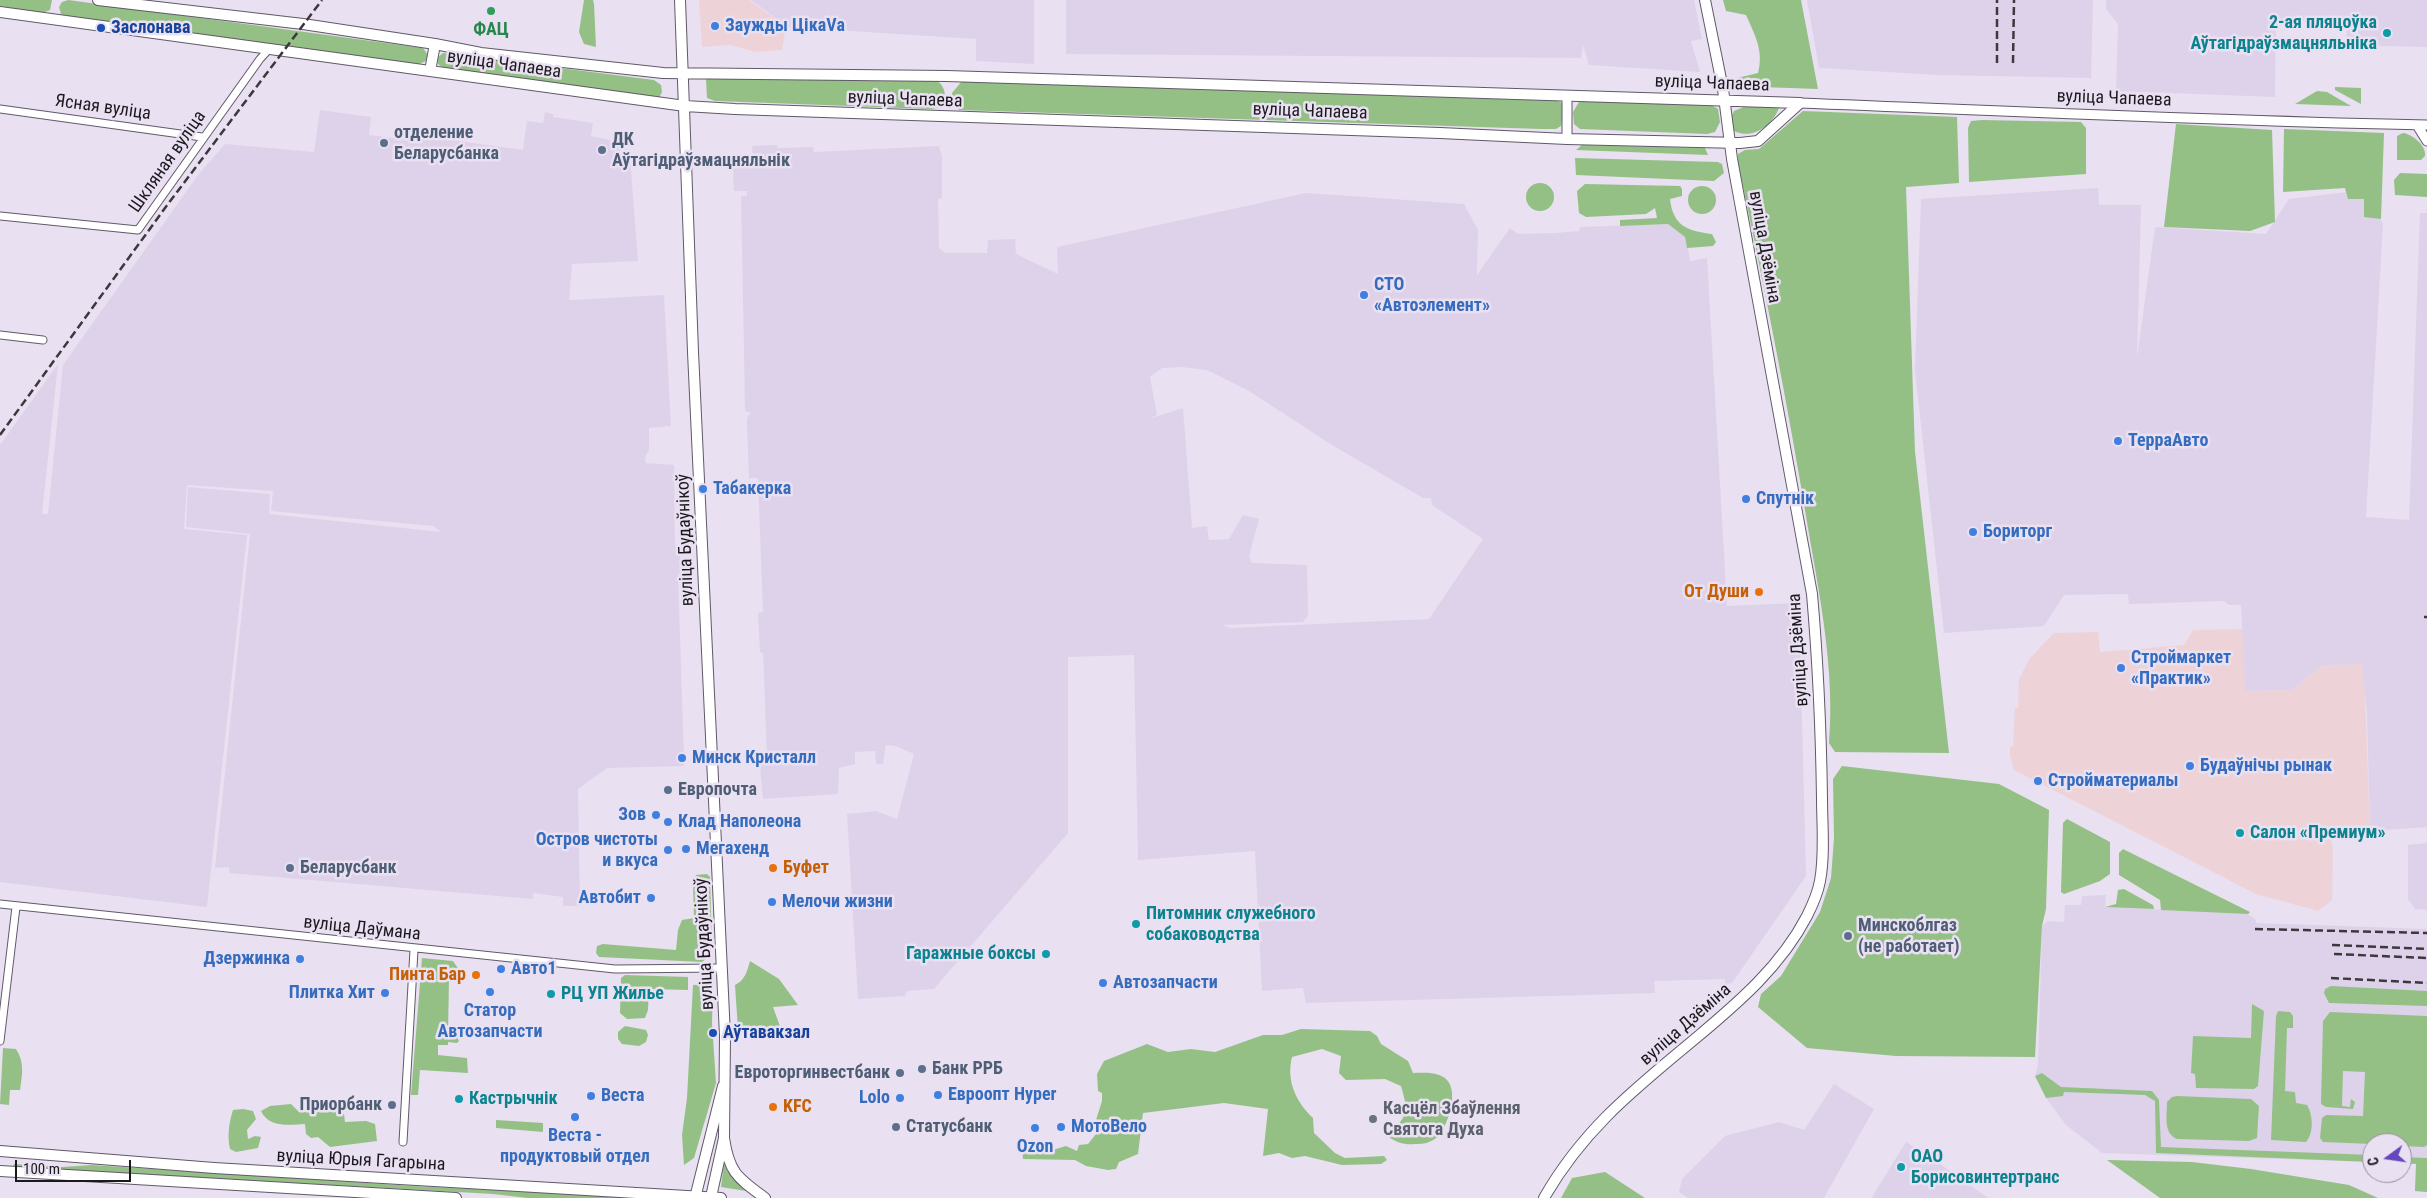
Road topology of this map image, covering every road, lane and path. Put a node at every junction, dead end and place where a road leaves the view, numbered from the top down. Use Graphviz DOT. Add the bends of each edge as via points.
graph roads {
  1 [pos="98,0"];
  2 [pos="680,0"];
  3 [pos="1705,0"];
  4 [pos="0,12"];
  5 [pos="435,44"];
  6 [pos="270,48"];
  7 [pos="430,71"];
  8 [pos="683,74"];
  9 [pos="1567,96"];
  10 [pos="1723,100"];
  11 [pos="1800,103"];
  12 [pos="685,106"];
  13 [pos="0,109"];
  14 [pos="2417,125"];
  15 [pos="2427,125"];
  16 [pos="202,137"];
  17 [pos="1567,139"];
  18 [pos="2427,141"];
  19 [pos="1729,143"];
  20 [pos="0,216"];
  21 [pos="0,335"];
  22 [pos="43,340"];
  23 [pos="0,904"];
  24 [pos="16,907"];
  25 [pos="414,950"];
  26 [pos="722,968"];
  27 [pos="0,1041"];
  28 [pos="725,1078"];
  29 [pos="724,1138"];
  30 [pos="402,1142"];
  31 [pos="0,1151"];
  32 [pos="0,1171"];
  33 [pos="404,1196"];
  34 [pos="695,1197"];
  35 [pos="456,1198"];
  36 [pos="715,1198"];
  37 [pos="765,1198"];
  38 [pos="1544,1198"];
  1 -- 5 [label="main road, вуліца Чапаева" via="304,24"];
  2 -- 8 [label="main road, вуліца Будаўнікоў"];
  3 -- 10 [label="main road, вуліца Дзёміна"];
  4 -- 6 [label="main road, вуліца Чапаева"];
  5 -- 7 [label="main road"];
  5 -- 8 [label="main road, вуліца Чапаева" via="480,53"];
  6 -- 7 [label="main road, вуліца Чапаева"];
  6 -- 16 [label="street, Шкляная вуліца"];
  7 -- 12 [label="main road, вуліца Чапаева"];
  8 -- 9 [label="main road, вуліца Чапаева" via="947,76"];
  8 -- 12 [label="main road, вуліца Будаўнікоў"];
  9 -- 10 [label="main road, вуліца Чапаева"];
  9 -- 17 [label="street"];
  10 -- 11 [label="main road, вуліца Чапаева"];
  10 -- 19 [label="main road, вуліца Дзёміна"];
  11 -- 14 [label="street, вуліца Чапаева"];
  11 -- 19 [label="main road, вуліца Чапаева" via="1758,141"];
  12 -- 17 [label="main road, вуліца Чапаева"];
  12 -- 26 [label="main road, вуліца Будаўнікоў" via="693,352"];
  13 -- 16 [label="street, Ясная вуліца"];
  14 -- 15 [label="street, вуліца Чапаева"];
  14 -- 18 [label="street"];
  16 -- 20 [label="street, Шкляная вуліца" via="138,230"];
  17 -- 19 [label="main road, вуліца Чапаева"];
  19 -- 38 [label="main road, вуліца Дзёміна" via="1812,594 1822,758 1820,882 1808,915 1788,949 1739,1002 1603,1118 1581,1142"];
  21 -- 22 [label="street"];
  23 -- 24 [label="street, вуліца Даўмана"];
  24 -- 25 [label="street, вуліца Даўмана"];
  24 -- 27 [label="street"];
  25 -- 26 [label="street, вуліца Даўмана" via="615,969"];
  25 -- 30 [label="street"];
  26 -- 28 [label="main road, вуліца Будаўнікоў"];
  28 -- 29 [label="main road, вуліца Будаўнікоў"];
  28 -- 34 [label="main road, вуліца Будаўнікоў"];
  29 -- 36 [label="main road, вуліца Будаўнікоў"];
  29 -- 37 [label="main road" via="726,1155 736,1177"];
  31 -- 34 [label="main road, вуліца Юрыя Гагарына" via="214,1168"];
  32 -- 33 [label="main road, вуліца Юрыя Гагарына"];
  33 -- 35 [label="main road, вуліца Юрыя Гагарына"];
  34 -- 36 [label="main road, вуліца Юрыя Гагарына"];
}
